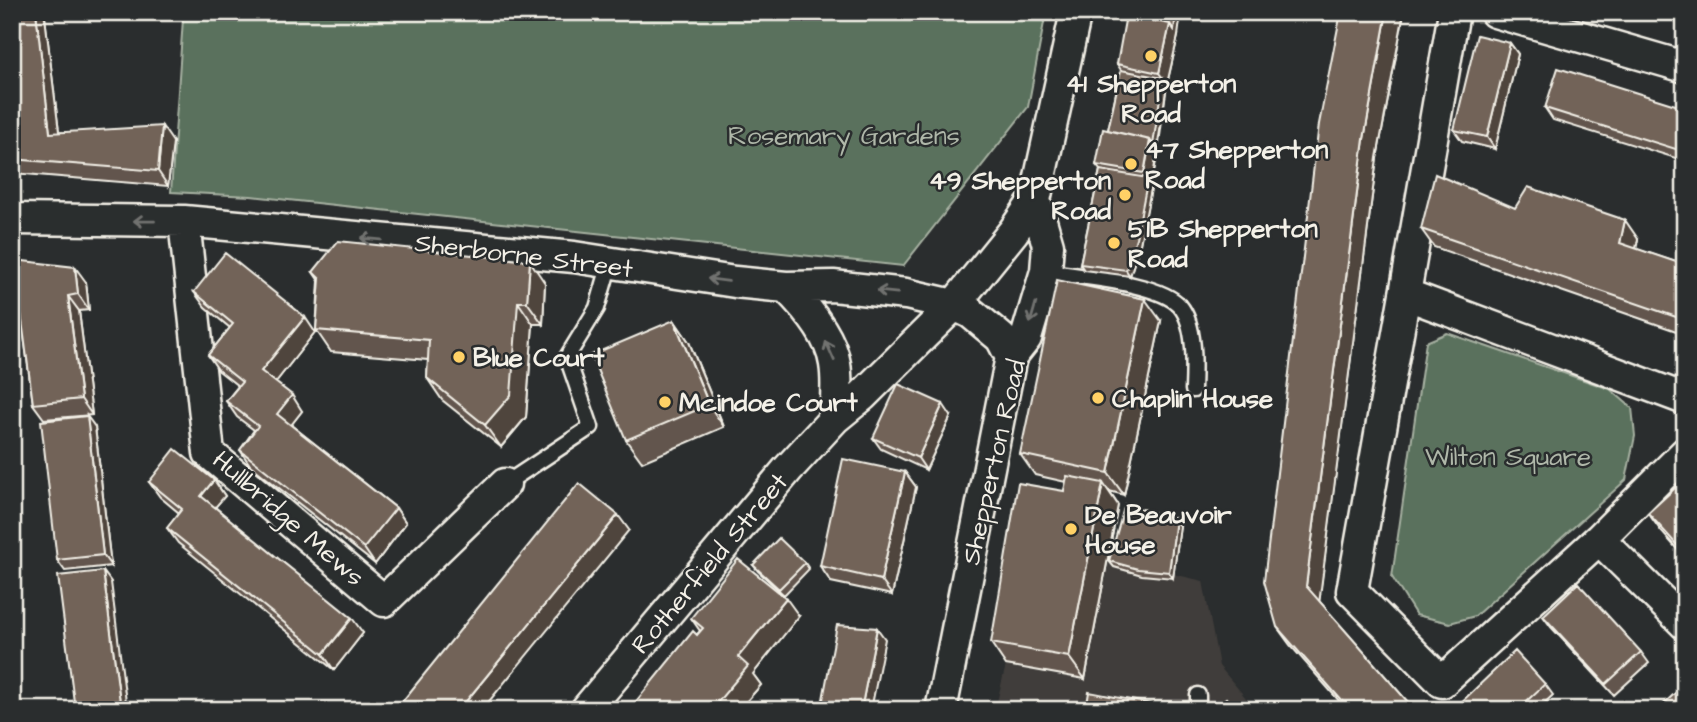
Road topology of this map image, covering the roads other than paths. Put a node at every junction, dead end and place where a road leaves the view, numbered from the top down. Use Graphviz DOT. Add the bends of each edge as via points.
graph roads {
  1 [pos="1076,12"];
  2 [pos="1454,12"];
  3 [pos="1495,12"];
  4 [pos="1685,67"];
  5 [pos="1035,200"];
  6 [pos="12,219"];
  7 [pos="184,221"];
  8 [pos="610,263"];
  9 [pos="1045,271"];
  10 [pos="786,287"];
  11 [pos="1405,294"];
  12 [pos="954,305"];
  13 [pos="1012,357"];
  14 [pos="1193,390"];
  15 [pos="1685,399"];
  16 [pos="835,418"];
  17 [pos="1685,453"];
  18 [pos="505,484"];
  19 [pos="1599,539"];
  20 [pos="1685,624"];
  21 [pos="586,710"];
  22 [pos="941,710"];
  1 -- 5 [label="street, Shepperton Road"];
  2 -- 11 [label="street"];
  3 -- 4 [label="street"];
  5 -- 9 [label="street, Shepperton Road" via="1048,245"];
  5 -- 12 [label="street, Rotherfield Street"];
  7 -- 6 [label="street, Sherborne Street, one-way"];
  8 -- 7 [label="street, Sherborne Street, one-way"];
  7 -- 18 [label="street, Hullbridge Mews" via="209,453 384,601"];
  10 -- 8 [label="street, Sherborne Street, one-way"];
  8 -- 18 [label="lane" via="597,308 567,357 591,427"];
  9 -- 13 [label="street, Shepperton Road, one-way" via="1026,338"];
  9 -- 14 [label="lane" via="1166,294 1181,307 1189,324 1195,358"];
  12 -- 10 [label="street, Sherborne Street, one-way" via="833,286"];
  16 -- 10 [label="street, one-way" via="835,362 806,307"];
  11 -- 15 [label="street"];
  11 -- 19 [label="street" via="1352,591 1442,682"];
  12 -- 13 [label="street, Sherborne Street" via="989,327"];
  12 -- 16 [label="street, Rotherfield Street"];
  13 -- 22 [label="street, Shepperton Road"];
  16 -- 21 [label="street, Rotherfield Street"];
  17 -- 19 [label="street"];
  19 -- 20 [label="street"];
}
